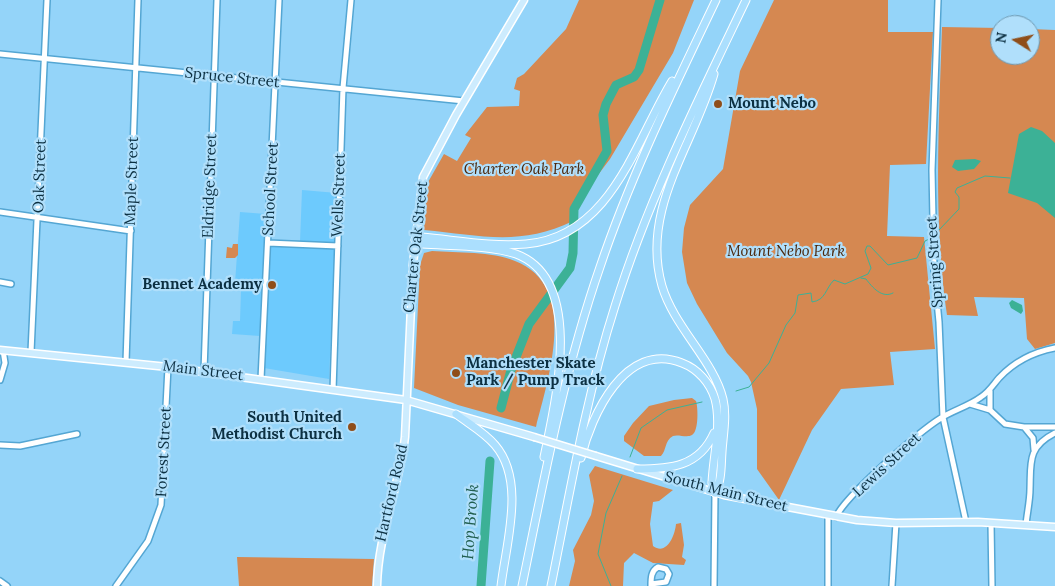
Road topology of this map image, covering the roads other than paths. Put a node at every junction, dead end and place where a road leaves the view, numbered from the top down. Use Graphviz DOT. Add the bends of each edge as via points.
graph roads {
  1 [pos="46,0"];
  2 [pos="138,0"];
  3 [pos="217,0"];
  4 [pos="279,0"];
  5 [pos="351,0"];
  6 [pos="524,0"];
  7 [pos="716,0"];
  8 [pos="746,0"];
  9 [pos="938,0"];
  10 [pos="0,54"];
  11 [pos="44,59"];
  12 [pos="687,60"];
  13 [pos="717,60"];
  14 [pos="136,69"];
  15 [pos="214,77"];
  16 [pos="276,83"];
  17 [pos="344,88"];
  18 [pos="464,101"];
  19 [pos="0,212"];
  20 [pos="39,218"];
  21 [pos="131,231"];
  22 [pos="415,240"];
  23 [pos="268,243"];
  24 [pos="338,246"];
  25 [pos="0,282"];
  26 [pos="11,284"];
  27 [pos="1055,348"];
  28 [pos="2,350"];
  29 [pos="31,352"];
  30 [pos="126,362"];
  31 [pos="168,366"];
  32 [pos="204,371"];
  33 [pos="261,379"];
  34 [pos="0,380"];
  35 [pos="332,390"];
  36 [pos="990,390"];
  37 [pos="406,400"];
  38 [pos="970,404"];
  39 [pos="990,410"];
  40 [pos="456,414"];
  41 [pos="943,417"];
  42 [pos="717,423"];
  43 [pos="1024,427"];
  44 [pos="1055,427"];
  45 [pos="1055,433"];
  46 [pos="77,434"];
  47 [pos="0,445"];
  48 [pos="1034,450"];
  49 [pos="637,469"];
  50 [pos="715,493"];
  51 [pos="540,500"];
  52 [pos="568,500"];
  53 [pos="828,515"];
  54 [pos="836,517"];
  55 [pos="966,522"];
  56 [pos="991,523"];
  57 [pos="896,524"];
  58 [pos="1026,525"];
  59 [pos="1055,527"];
  60 [pos="0,581"];
  61 [pos="7,586"];
  62 [pos="116,586"];
  63 [pos="377,586"];
  64 [pos="501,586"];
  65 [pos="522,586"];
  66 [pos="551,586"];
  67 [pos="714,586"];
  68 [pos="828,586"];
  69 [pos="892,586"];
  70 [pos="992,586"];
  1 -- 11 [label="street, Oak Street"];
  2 -- 14 [label="street, Maple Street"];
  3 -- 15 [label="street, Eldridge Street"];
  4 -- 16 [label="street, School Street"];
  5 -- 17 [label="street, Wells Street"];
  6 -- 18 [label="main road, Charter Oak Street"];
  7 -- 12 [label="highway"];
  8 -- 13 [label="highway"];
  9 -- 41 [label="street, Spring Street" via="931,202"];
  10 -- 11 [label="street, Spruce Street"];
  11 -- 14 [label="street, Spruce Street"];
  11 -- 20 [label="street, Oak Street"];
  12 -- 22 [label="highway" via="670,85 623,176 580,223 546,240 520,244 422,237"];
  12 -- 51 [label="highway" via="636,169 599,268 573,355"];
  13 -- 50 [label="highway" via="709,89 665,197 656,244 659,275 668,302 716,381 723,399 725,419 720,481"];
  13 -- 52 [label="highway" via="662,180 620,288 595,378"];
  14 -- 15 [label="street, Spruce Street"];
  14 -- 21 [label="street, Maple Street"];
  15 -- 16 [label="street, Spruce Street"];
  15 -- 32 [label="street, Eldridge Street"];
  16 -- 17 [label="street, Spruce Street"];
  16 -- 23 [label="street, School Street"];
  17 -- 18 [label="street, Spruce Street"];
  17 -- 24 [label="street, Wells Street"];
  18 -- 22 [label="main road, Charter Oak Street" via="424,173"];
  19 -- 20 [label="street"];
  20 -- 21 [label="street"];
  20 -- 29 [label="street, Oak Street"];
  21 -- 30 [label="street, Maple Street"];
  22 -- 37 [label="main road, Charter Oak Street"];
  22 -- 51 [label="highway" via="422,244 512,253 533,265 548,282 556,300 560,339"];
  23 -- 24 [label="street"];
  23 -- 33 [label="street, School Street"];
  24 -- 35 [label="street, Wells Street"];
  25 -- 26 [label="street"];
  27 -- 36 [label="street, Lewis Street" via="1041,350 1010,367"];
  28 -- 29 [label="main road, Main Street"];
  28 -- 34 [label="street" via="5,363"];
  29 -- 30 [label="main road, Main Street"];
  30 -- 31 [label="main road, Main Street"];
  31 -- 32 [label="main road, Main Street"];
  31 -- 62 [label="street, Forest Street" via="161,505 148,541"];
  32 -- 33 [label="main road, Main Street"];
  33 -- 35 [label="main road, Main Street"];
  35 -- 37 [label="main road, Main Street"];
  36 -- 38 [label="street, Lewis Street"];
  36 -- 39 [label="street"];
  37 -- 40 [label="main road, South Main Street"];
  37 -- 63 [label="main road, Hartford Road" via="403,450 382,532"];
  38 -- 39 [label="street"];
  38 -- 41 [label="street, Lewis Street"];
  39 -- 43 [label="street" via="1004,424"];
  40 -- 49 [label="main road, South Main Street, bridge"];
  40 -- 64 [label="highway" via="494,443 510,474 512,497"];
  41 -- 54 [label="street, Lewis Street" via="882,468 840,509"];
  41 -- 55 [label="street, Spring Street"];
  42 -- 49 [label="highway" via="707,447 688,462 669,468"];
  42 -- 50 [label="highway" via="712,482"];
  42 -- 52 [label="highway" via="712,391 691,367 664,360 637,366 618,382 599,408"];
  43 -- 44 [label="street"];
  43 -- 48 [label="street" via="1033,438"];
  45 -- 48 [label="street"];
  46 -- 47 [label="street" via="20,446"];
  48 -- 58 [label="street" via="1028,468 1030,489"];
  49 -- 50 [label="main road, South Main Street"];
  50 -- 53 [label="main road, South Main Street"];
  50 -- 67 [label="street"];
  51 -- 65 [label="highway"];
  52 -- 66 [label="highway"];
  53 -- 54 [label="main road, South Main Street"];
  53 -- 68 [label="street"];
  54 -- 57 [label="main road, South Main Street"];
  55 -- 56 [label="main road, South Main Street"];
  55 -- 57 [label="main road, South Main Street"];
  56 -- 58 [label="main road, South Main Street"];
  56 -- 70 [label="street"];
  57 -- 69 [label="street"];
  58 -- 59 [label="main road, South Main Street"];
  60 -- 61 [label="street"];
}
